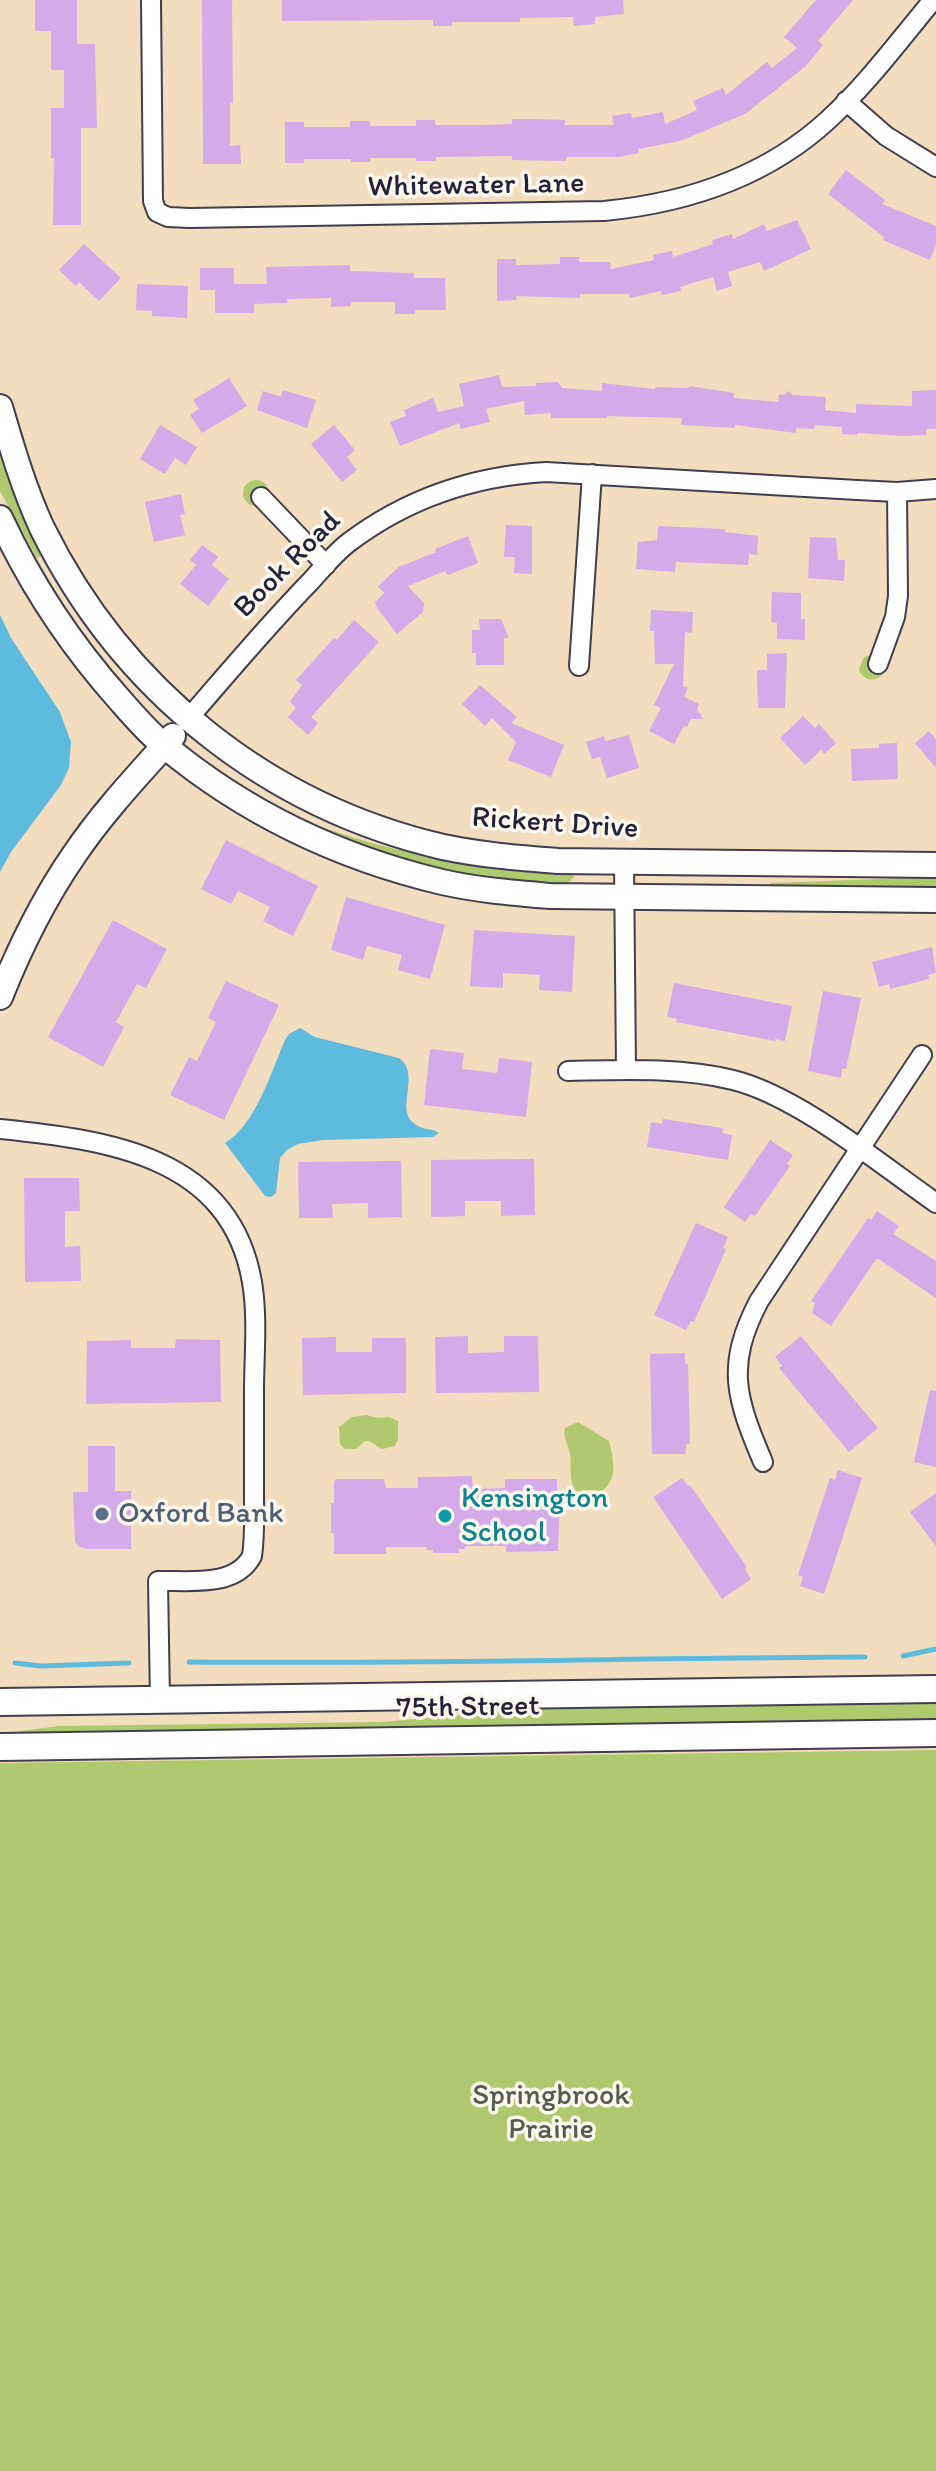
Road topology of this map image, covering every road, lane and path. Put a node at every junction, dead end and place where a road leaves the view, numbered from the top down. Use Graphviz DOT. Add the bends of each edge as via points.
graph roads {
  1 [pos="151,0"];
  2 [pos="933,0"];
  3 [pos="846,101"];
  4 [pos="936,167"];
  5 [pos="0,407"];
  6 [pos="592,474"];
  7 [pos="936,489"];
  8 [pos="897,492"];
  9 [pos="261,497"];
  10 [pos="0,518"];
  11 [pos="326,565"];
  12 [pos="878,664"];
  13 [pos="579,666"];
  14 [pos="188,719"];
  15 [pos="164,746"];
  16 [pos="624,862"];
  17 [pos="936,865"];
  18 [pos="623,897"];
  19 [pos="936,900"];
  20 [pos="0,997"];
  21 [pos="922,1055"];
  22 [pos="626,1070"];
  23 [pos="568,1071"];
  24 [pos="0,1129"];
  25 [pos="859,1149"];
  26 [pos="936,1203"];
  27 [pos="763,1462"];
  28 [pos="936,1689"];
  29 [pos="160,1700"];
  30 [pos="0,1702"];
  31 [pos="936,1733"];
  32 [pos="0,1747"];
  1 -- 3 [label="street, Whitewater Lane" via="153,201 157,212 168,217 552,213 642,207 709,190 764,165"];
  2 -- 3 [label="street, Whitewater Lane"];
  3 -- 4 [label="street" via="886,136"];
  5 -- 14 [label="street, Rickert Drive" via="42,527 75,586 120,647"];
  6 -- 8 [label="street, Book Road"];
  6 -- 11 [label="street, Book Road" via="524,473 462,485 392,514"];
  6 -- 13 [label="street"];
  7 -- 8 [label="street, Book Road"];
  8 -- 12 [label="street" via="898,596"];
  9 -- 11 [label="street"];
  10 -- 15 [label="street" via="62,628"];
  11 -- 14 [label="street, Book Road"];
  14 -- 15 [label="street, Book Road"];
  14 -- 16 [label="street, Rickert Drive" via="294,791 398,834 509,858"];
  15 -- 18 [label="street" via="260,812 350,855 445,883 499,892"];
  15 -- 20 [label="street, Book Road" via="75,852 20,947"];
  16 -- 17 [label="street, Rickert Drive"];
  16 -- 18 [label="street"];
  18 -- 19 [label="street"];
  18 -- 22 [label="street"];
  21 -- 25 [label="street"];
  22 -- 23 [label="street"];
  22 -- 25 [label="street" via="695,1073 757,1088"];
  24 -- 29 [label="street" via="93,1141 171,1167 213,1198 247,1260 254,1305 252,1556 237,1574 224,1578 158,1581"];
  25 -- 26 [label="street"];
  25 -- 27 [label="street" via="747,1325 738,1389"];
  28 -- 29 [label="main road, 75th Street"];
  29 -- 30 [label="main road, 75th Street"];
  31 -- 32 [label="main road, 75th Street"];
}
